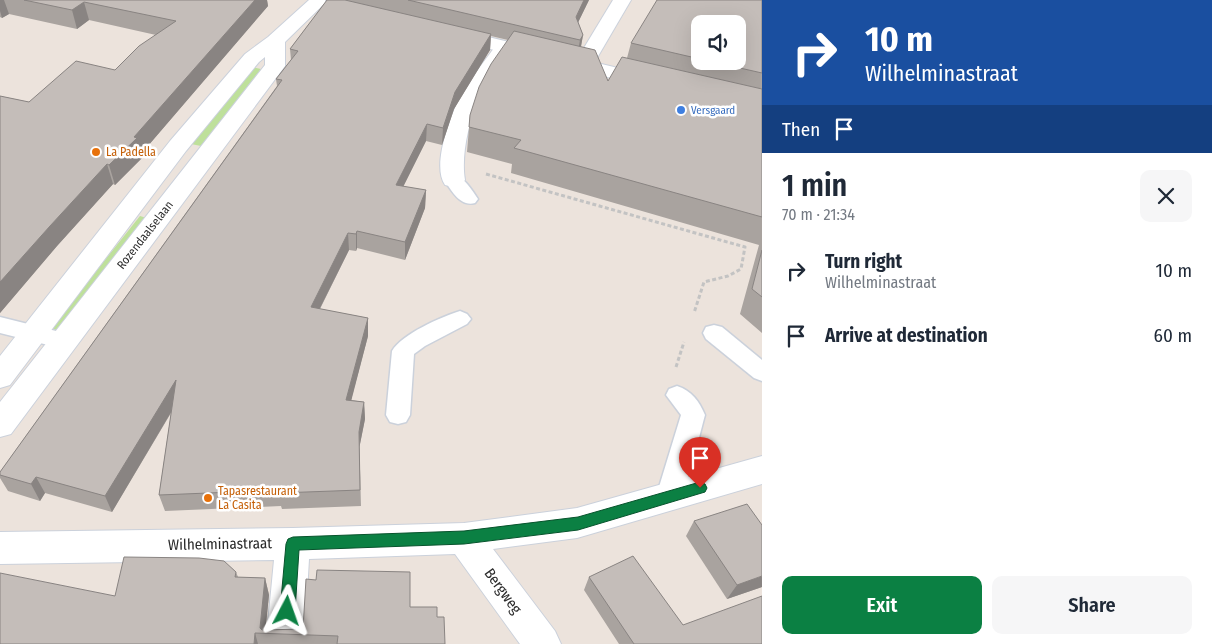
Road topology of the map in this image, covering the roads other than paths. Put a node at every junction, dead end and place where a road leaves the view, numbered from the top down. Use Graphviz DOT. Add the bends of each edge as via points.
graph roads {
  1 [pos="622,0"];
  2 [pos="320,2"];
  3 [pos="437,31"];
  4 [pos="275,40"];
  5 [pos="499,56"];
  6 [pos="583,66"];
  7 [pos="668,86"];
  8 [pos="452,172"];
  9 [pos="469,199"];
  10 [pos="460,319"];
  11 [pos="0,325"];
  12 [pos="714,333"];
  13 [pos="33,334"];
  14 [pos="64,341"];
  15 [pos="762,372"];
  16 [pos="0,377"];
  17 [pos="675,385"];
  18 [pos="398,415"];
  19 [pos="0,425"];
  20 [pos="762,470"];
  21 [pos="664,499"];
  22 [pos="464,538"];
  23 [pos="293,544"];
  24 [pos="0,548"];
  25 [pos="285,644"];
  26 [pos="542,644"];
  1 -- 6 [label="street"];
  2 -- 4 [label="street"];
  3 -- 5 [label="street"];
  4 -- 13 [label="street" via="252,58 191,132"];
  4 -- 14 [label="street, Rozendaalselaan" via="275,66"];
  5 -- 6 [label="street"];
  5 -- 8 [label="street" via="468,102 454,146"];
  6 -- 7 [label="street"];
  8 -- 9 [label="lane"];
  10 -- 18 [label="lane" via="416,340 403,352"];
  11 -- 13 [label="lane"];
  12 -- 15 [label="lane"];
  13 -- 14 [label="lane"];
  13 -- 16 [label="street"];
  14 -- 19 [label="street, Rozendaalselaan"];
  17 -- 21 [label="lane" via="693,415 672,486"];
  20 -- 21 [label="street, Wilhelminastraat"];
  21 -- 22 [label="street, Wilhelminastraat" via="578,524"];
  22 -- 23 [label="street, Wilhelminastraat"];
  22 -- 26 [label="street, Bergweg"];
  23 -- 24 [label="street, Wilhelminastraat"];
  23 -- 25 [label="street"];
}
